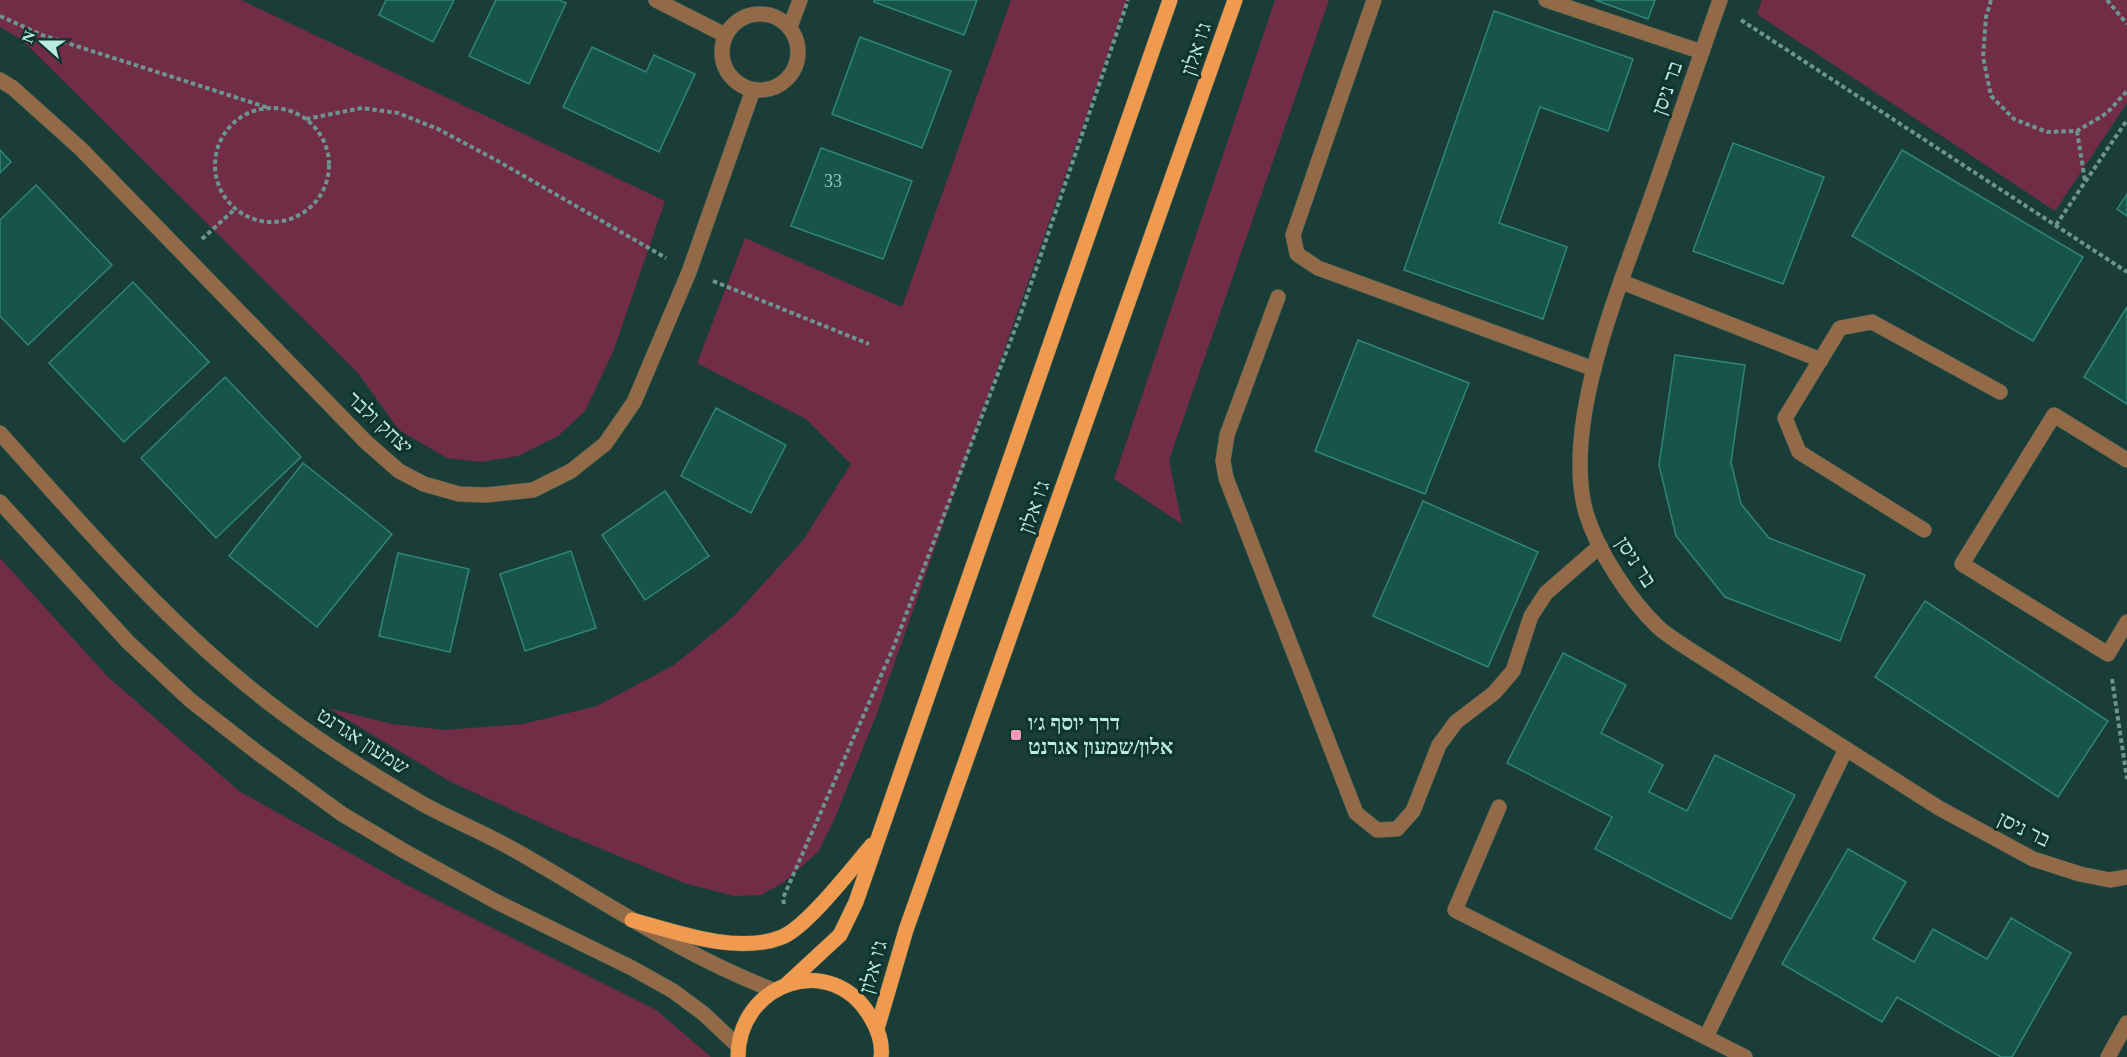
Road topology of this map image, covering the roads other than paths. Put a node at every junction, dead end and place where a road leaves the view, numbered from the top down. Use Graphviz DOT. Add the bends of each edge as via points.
graph roads {
  1 [pos="656,0"];
  2 [pos="800,0"];
  3 [pos="1170,0"];
  4 [pos="1235,0"];
  5 [pos="1374,0"];
  6 [pos="1546,0"];
  7 [pos="1719,3"];
  8 [pos="790,27"];
  9 [pos="725,35"];
  10 [pos="1702,52"];
  11 [pos="0,80"];
  12 [pos="753,90"];
  13 [pos="1622,282"];
  14 [pos="1278,297"];
  15 [pos="1821,360"];
  16 [pos="1594,369"];
  17 [pos="2000,392"];
  18 [pos="0,433"];
  19 [pos="2127,460"];
  20 [pos="0,502"];
  21 [pos="1924,530"];
  22 [pos="1600,546"];
  23 [pos="2127,622"];
  24 [pos="1846,748"];
  25 [pos="1499,807"];
  26 [pos="878,838"];
  27 [pos="2127,877"];
  28 [pos="632,920"];
  29 [pos="787,984"];
  30 [pos="773,990"];
  31 [pos="2127,1023"];
  32 [pos="878,1029"];
  33 [pos="1706,1037"];
  34 [pos="738,1051"];
  35 [pos="881,1057"];
  36 [pos="1745,1057"];
  37 [pos="2108,1057"];
  1 -- 9 [label="street"];
  2 -- 8 [label="street"];
  3 -- 26 [label="main road, ג'ו אלון"];
  4 -- 32 [label="main road, ג'ו אלון" via="906,930"];
  5 -- 16 [label="street" via="1293,235 1297,254 1318,268"];
  6 -- 10 [label="street"];
  7 -- 10 [label="street, בר ניסן"];
  8 -- 9 [label="street" via="768,14 755,13 742,17"];
  8 -- 12 [label="street" via="798,52 796,66 779,85"];
  9 -- 12 [label="street" via="721,48 728,74"];
  10 -- 13 [label="street, בר ניסן"];
  11 -- 12 [label="street, יצחק ולבר" via="81,149 366,442 399,471 424,484 459,494 486,495 533,490 571,471 605,444 634,402 689,272"];
  13 -- 15 [label="street"];
  13 -- 16 [label="street, בר ניסן"];
  14 -- 22 [label="street" via="1227,435 1223,462 1356,813 1377,830 1398,829 1413,812 1438,745 1456,722 1494,693 1513,671 1531,616 1546,593"];
  15 -- 17 [label="street" via="1840,328 1872,322"];
  15 -- 21 [label="street" via="1785,418 1799,452"];
  16 -- 22 [label="street, בר ניסן" via="1579,462 1586,512"];
  18 -- 28 [label="street, שמעון אגרנט" via="160,609 285,716 414,798 516,851"];
  19 -- 23 [label="street" via="2054,415 1962,564 2108,654"];
  20 -- 34 [label="street" via="128,642 190,699 268,760 342,814 404,851 673,991 704,1014"];
  22 -- 24 [label="street, בר ניסן" via="1628,592 1659,628"];
  24 -- 27 [label="street, בר ניסן" via="1939,808 2033,859 2110,880"];
  24 -- 33 [label="street"];
  25 -- 33 [label="street" via="1455,910"];
  26 -- 28 [label="main road" via="798,927 782,937 752,945 697,937"];
  26 -- 29 [label="main road, ג'ו אלון" via="840,935"];
  28 -- 30 [label="street, שמעון אגרנט" via="731,974"];
  29 -- 30 [label="main road"];
  29 -- 32 [label="main road" via="809,980 850,993 866,1008"];
  30 -- 34 [label="main road" via="743,1024"];
  31 -- 37 [label="street"];
  32 -- 35 [label="main road"];
  33 -- 36 [label="street"];
}
